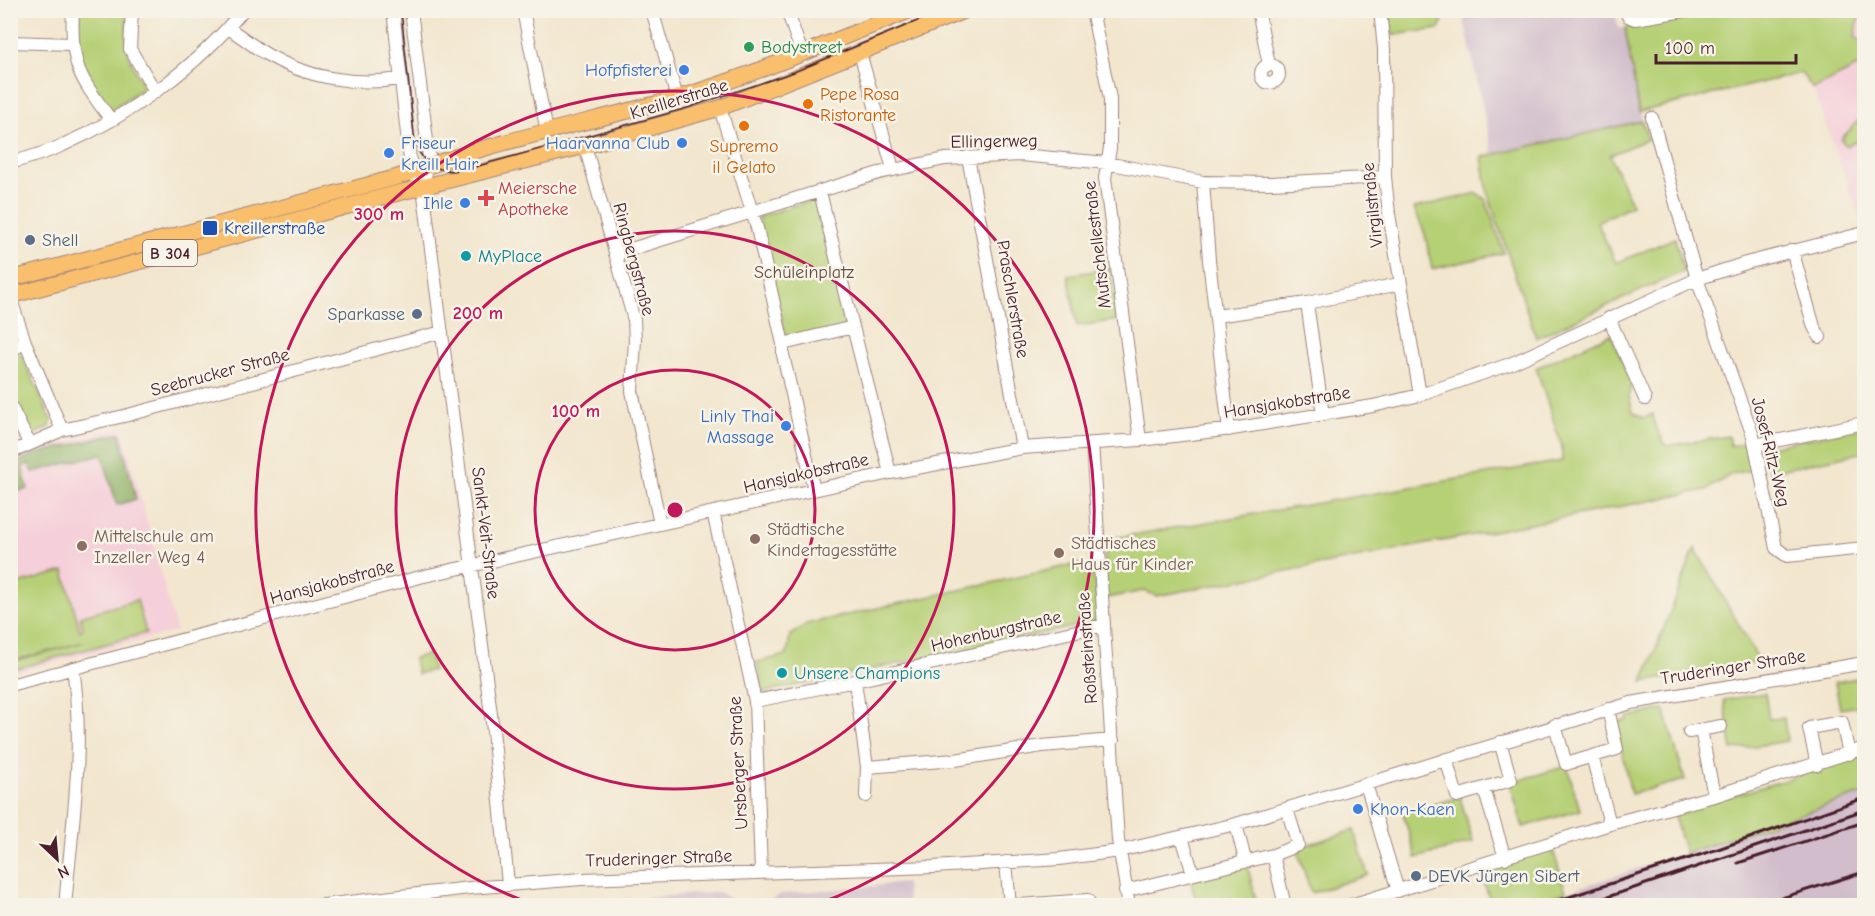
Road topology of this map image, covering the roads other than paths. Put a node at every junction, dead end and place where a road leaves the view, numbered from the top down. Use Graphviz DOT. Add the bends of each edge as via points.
graph roads {
  1 [pos="73,10"];
  2 [pos="132,10"];
  3 [pos="243,10"];
  4 [pos="393,10"];
  5 [pos="411,10"];
  6 [pos="523,10"];
  7 [pos="652,10"];
  8 [pos="787,10"];
  9 [pos="966,10"];
  10 [pos="1092,10"];
  11 [pos="1258,10"];
  12 [pos="1380,10"];
  13 [pos="1626,10"];
  14 [pos="1690,10"];
  15 [pos="905,12"];
  16 [pos="228,28"];
  17 [pos="10,42"];
  18 [pos="71,44"];
  19 [pos="860,53"];
  20 [pos="802,54"];
  21 [pos="1269,65"];
  22 [pos="400,78"];
  23 [pos="155,91"];
  24 [pos="677,98"];
  25 [pos="720,108"];
  26 [pos="1652,118"];
  27 [pos="111,120"];
  28 [pos="547,132"];
  29 [pos="585,146"];
  30 [pos="968,157"];
  31 [pos="1107,163"];
  32 [pos="10,164"];
  33 [pos="429,165"];
  34 [pos="893,169"];
  35 [pos="411,171"];
  36 [pos="1385,177"];
  37 [pos="1203,182"];
  38 [pos="423,187"];
  39 [pos="820,192"];
  40 [pos="751,213"];
  41 [pos="1864,233"];
  42 [pos="1792,250"];
  43 [pos="615,254"];
  44 [pos="10,279"];
  45 [pos="1697,279"];
  46 [pos="1399,284"];
  47 [pos="10,297"];
  48 [pos="1307,303"];
  49 [pos="1216,316"];
  50 [pos="1609,318"];
  51 [pos="853,327"];
  52 [pos="442,332"];
  53 [pos="1820,337"];
  54 [pos="25,342"];
  55 [pos="783,344"];
  56 [pos="10,351"];
  57 [pos="1420,394"];
  58 [pos="1645,399"];
  59 [pos="10,405"];
  60 [pos="1323,415"];
  61 [pos="1864,423"];
  62 [pos="1229,429"];
  63 [pos="62,430"];
  64 [pos="1140,440"];
  65 [pos="29,443"];
  66 [pos="1092,443"];
  67 [pos="1755,445"];
  68 [pos="1022,448"];
  69 [pos="10,453"];
  70 [pos="890,473"];
  71 [pos="814,490"];
  72 [pos="713,512"];
  73 [pos="660,524"];
  74 [pos="1864,548"];
  75 [pos="472,566"];
  76 [pos="1103,625"];
  77 [pos="1864,663"];
  78 [pos="73,668"];
  79 [pos="855,681"];
  80 [pos="10,685"];
  81 [pos="755,701"];
  82 [pos="1608,709"];
  83 [pos="1555,725"];
  84 [pos="1721,726"];
  85 [pos="1113,740"];
  86 [pos="1500,742"];
  87 [pos="1864,748"];
  88 [pos="1849,754"];
  89 [pos="1592,756"];
  90 [pos="1446,759"];
  91 [pos="1816,765"];
  92 [pos="867,767"];
  93 [pos="1366,784"];
  94 [pos="1484,789"];
  95 [pos="866,796"];
  96 [pos="1714,796"];
  97 [pos="1287,808"];
  98 [pos="1236,824"];
  99 [pos="1610,824"];
  100 [pos="1182,837"];
  101 [pos="1119,850"];
  102 [pos="1273,855"];
  103 [pos="1505,858"];
  104 [pos="1245,860"];
  105 [pos="1006,862"];
  106 [pos="761,872"];
  107 [pos="1193,874"];
  108 [pos="508,884"];
  109 [pos="1125,891"];
  110 [pos="1398,891"];
  111 [pos="1008,905"];
  112 [pos="65,906"];
  113 [pos="315,906"];
  114 [pos="1089,906"];
  115 [pos="1129,906"];
  116 [pos="1285,906"];
  117 [pos="1348,906"];
  1 -- 18 [label="street"];
  2 -- 23 [label="street" via="130,49"];
  3 -- 16 [label="street"];
  4 -- 22 [label="street"];
  5 -- 33 [label="street, Sankt-Veit-Straße"];
  6 -- 28 [label="street"];
  7 -- 24 [label="street"];
  8 -- 20 [label="street"];
  9 -- 19 [label="main road, Kreillerstraße / B 304"];
  10 -- 31 [label="street, Mutschellestraße" via="1110,99"];
  11 -- 21 [label="street"];
  12 -- 36 [label="street, Virgilstraße"];
  13 -- 14 [label="street" via="1635,19"];
  15 -- 20 [label="main road, Kreillerstraße / B 304"];
  16 -- 22 [label="street" via="266,54 322,76 366,81"];
  16 -- 23 [label="street"];
  17 -- 18 [label="street"];
  18 -- 27 [label="street" via="76,67"];
  19 -- 25 [label="main road, Kreillerstraße / B 304"];
  19 -- 34 [label="street"];
  20 -- 24 [label="main road, Kreillerstraße / B 304"];
  22 -- 35 [label="street"];
  23 -- 27 [label="street"];
  24 -- 28 [label="main road, Kreillerstraße / B 304"];
  25 -- 29 [label="main road, Kreillerstraße / B 304"];
  25 -- 40 [label="street"];
  26 -- 45 [label="street, Josef-Ritz-Weg"];
  27 -- 32 [label="street" via="63,146"];
  28 -- 33 [label="main road, Kreillerstraße / B 304"];
  29 -- 38 [label="main road, Kreillerstraße / B 304"];
  29 -- 43 [label="street, Ringbergstraße"];
  30 -- 31 [label="street, Ellingerweg" via="1020,155"];
  30 -- 34 [label="street, Ellingerweg"];
  30 -- 68 [label="street, Praschlerstraße"];
  31 -- 37 [label="street, Ellingerweg"];
  31 -- 64 [label="street, Mutschellestraße" via="1105,178"];
  33 -- 35 [label="main road, Kreillerstraße / B 304"];
  33 -- 38 [label="street, Sankt-Veit-Straße"];
  34 -- 39 [label="street, Ellingerweg"];
  35 -- 38 [label="street, Sankt-Veit-Straße"];
  35 -- 44 [label="main road, Kreillerstraße / B 304"];
  36 -- 37 [label="street, Ellingerweg"];
  36 -- 46 [label="street, Virgilstraße"];
  37 -- 49 [label="street"];
  38 -- 47 [label="main road, Kreillerstraße / B 304"];
  38 -- 52 [label="street, Sankt-Veit-Straße"];
  39 -- 40 [label="street, Ellingerweg"];
  39 -- 51 [label="street"];
  40 -- 43 [label="street, Ellingerweg"];
  40 -- 55 [label="street"];
  41 -- 42 [label="street, Hansjakobstraße"];
  42 -- 45 [label="street, Hansjakobstraße"];
  42 -- 53 [label="street"];
  43 -- 73 [label="street, Ringbergstraße" via="634,320 632,391"];
  45 -- 50 [label="street, Hansjakobstraße"];
  45 -- 67 [label="street, Josef-Ritz-Weg"];
  46 -- 48 [label="street"];
  46 -- 57 [label="street, Virgilstraße"];
  47 -- 54 [label="street"];
  48 -- 49 [label="street"];
  48 -- 60 [label="street"];
  49 -- 62 [label="street"];
  50 -- 57 [label="street, Hansjakobstraße" via="1492,371"];
  50 -- 58 [label="street"];
  51 -- 55 [label="street"];
  51 -- 70 [label="street"];
  52 -- 63 [label="street, Seebrucker Straße"];
  52 -- 75 [label="street, Sankt-Veit-Straße"];
  54 -- 56 [label="street"];
  54 -- 63 [label="street"];
  55 -- 71 [label="street"];
  57 -- 60 [label="street, Hansjakobstraße"];
  59 -- 65 [label="street"];
  60 -- 62 [label="street, Hansjakobstraße"];
  61 -- 67 [label="street"];
  62 -- 64 [label="street, Hansjakobstraße"];
  63 -- 65 [label="street, Seebrucker Straße"];
  64 -- 66 [label="street, Hansjakobstraße"];
  65 -- 69 [label="street, Seebrucker Straße"];
  66 -- 68 [label="street, Hansjakobstraße"];
  66 -- 76 [label="street, Roßsteinstraße"];
  67 -- 74 [label="street, Josef-Ritz-Weg" via="1773,541 1780,553 1801,556"];
  68 -- 70 [label="street, Hansjakobstraße"];
  70 -- 71 [label="street, Hansjakobstraße"];
  71 -- 72 [label="street, Hansjakobstraße"];
  72 -- 73 [label="street, Hansjakobstraße"];
  72 -- 81 [label="street, Ursberger Straße"];
  73 -- 75 [label="street, Hansjakobstraße"];
  75 -- 78 [label="street, Hansjakobstraße"];
  75 -- 108 [label="street, Sankt-Veit-Straße"];
  76 -- 79 [label="street, Hohenburgstraße"];
  76 -- 85 [label="street, Roßsteinstraße"];
  77 -- 82 [label="street, Truderinger Straße"];
  78 -- 80 [label="street, Hansjakobstraße"];
  78 -- 112 [label="street" via="80,760"];
  79 -- 81 [label="street, Hohenburgstraße"];
  79 -- 92 [label="street"];
  81 -- 106 [label="street, Ursberger Straße"];
  82 -- 83 [label="street, Truderinger Straße"];
  82 -- 89 [label="street" via="1617,748"];
  83 -- 86 [label="street, Truderinger Straße"];
  83 -- 89 [label="street" via="1566,764"];
  84 -- 96 [label="street" via="1695,731"];
  85 -- 92 [label="street"];
  85 -- 101 [label="street, Roßsteinstraße"];
  86 -- 90 [label="street, Truderinger Straße"];
  86 -- 94 [label="street" via="1511,780"];
  87 -- 88 [label="street"];
  88 -- 91 [label="street"];
  88 -- 91 [label="street" via="1842,722 1809,728"];
  89 -- 99 [label="street"];
  90 -- 93 [label="street, Truderinger Straße"];
  90 -- 94 [label="street" via="1457,796"];
  91 -- 96 [label="street"];
  92 -- 95 [label="street"];
  93 -- 97 [label="street, Truderinger Straße"];
  93 -- 110 [label="street"];
  94 -- 103 [label="street"];
  96 -- 99 [label="street"];
  97 -- 98 [label="street, Truderinger Straße"];
  97 -- 102 [label="street" via="1298,845"];
  98 -- 100 [label="street, Truderinger Straße"];
  98 -- 104 [label="street"];
  99 -- 103 [label="street"];
  100 -- 101 [label="street, Truderinger Straße"];
  100 -- 107 [label="street"];
  101 -- 105 [label="street, Truderinger Straße"];
  101 -- 109 [label="street"];
  102 -- 104 [label="street"];
  102 -- 116 [label="street"];
  103 -- 110 [label="street"];
  104 -- 107 [label="street"];
  105 -- 106 [label="street, Truderinger Straße"];
  105 -- 111 [label="street"];
  106 -- 108 [label="street, Truderinger Straße"];
  107 -- 109 [label="street"];
  108 -- 113 [label="street, Truderinger Straße"];
  109 -- 115 [label="street"];
  110 -- 117 [label="street"];
  111 -- 114 [label="street" via="1088,900"];
}
